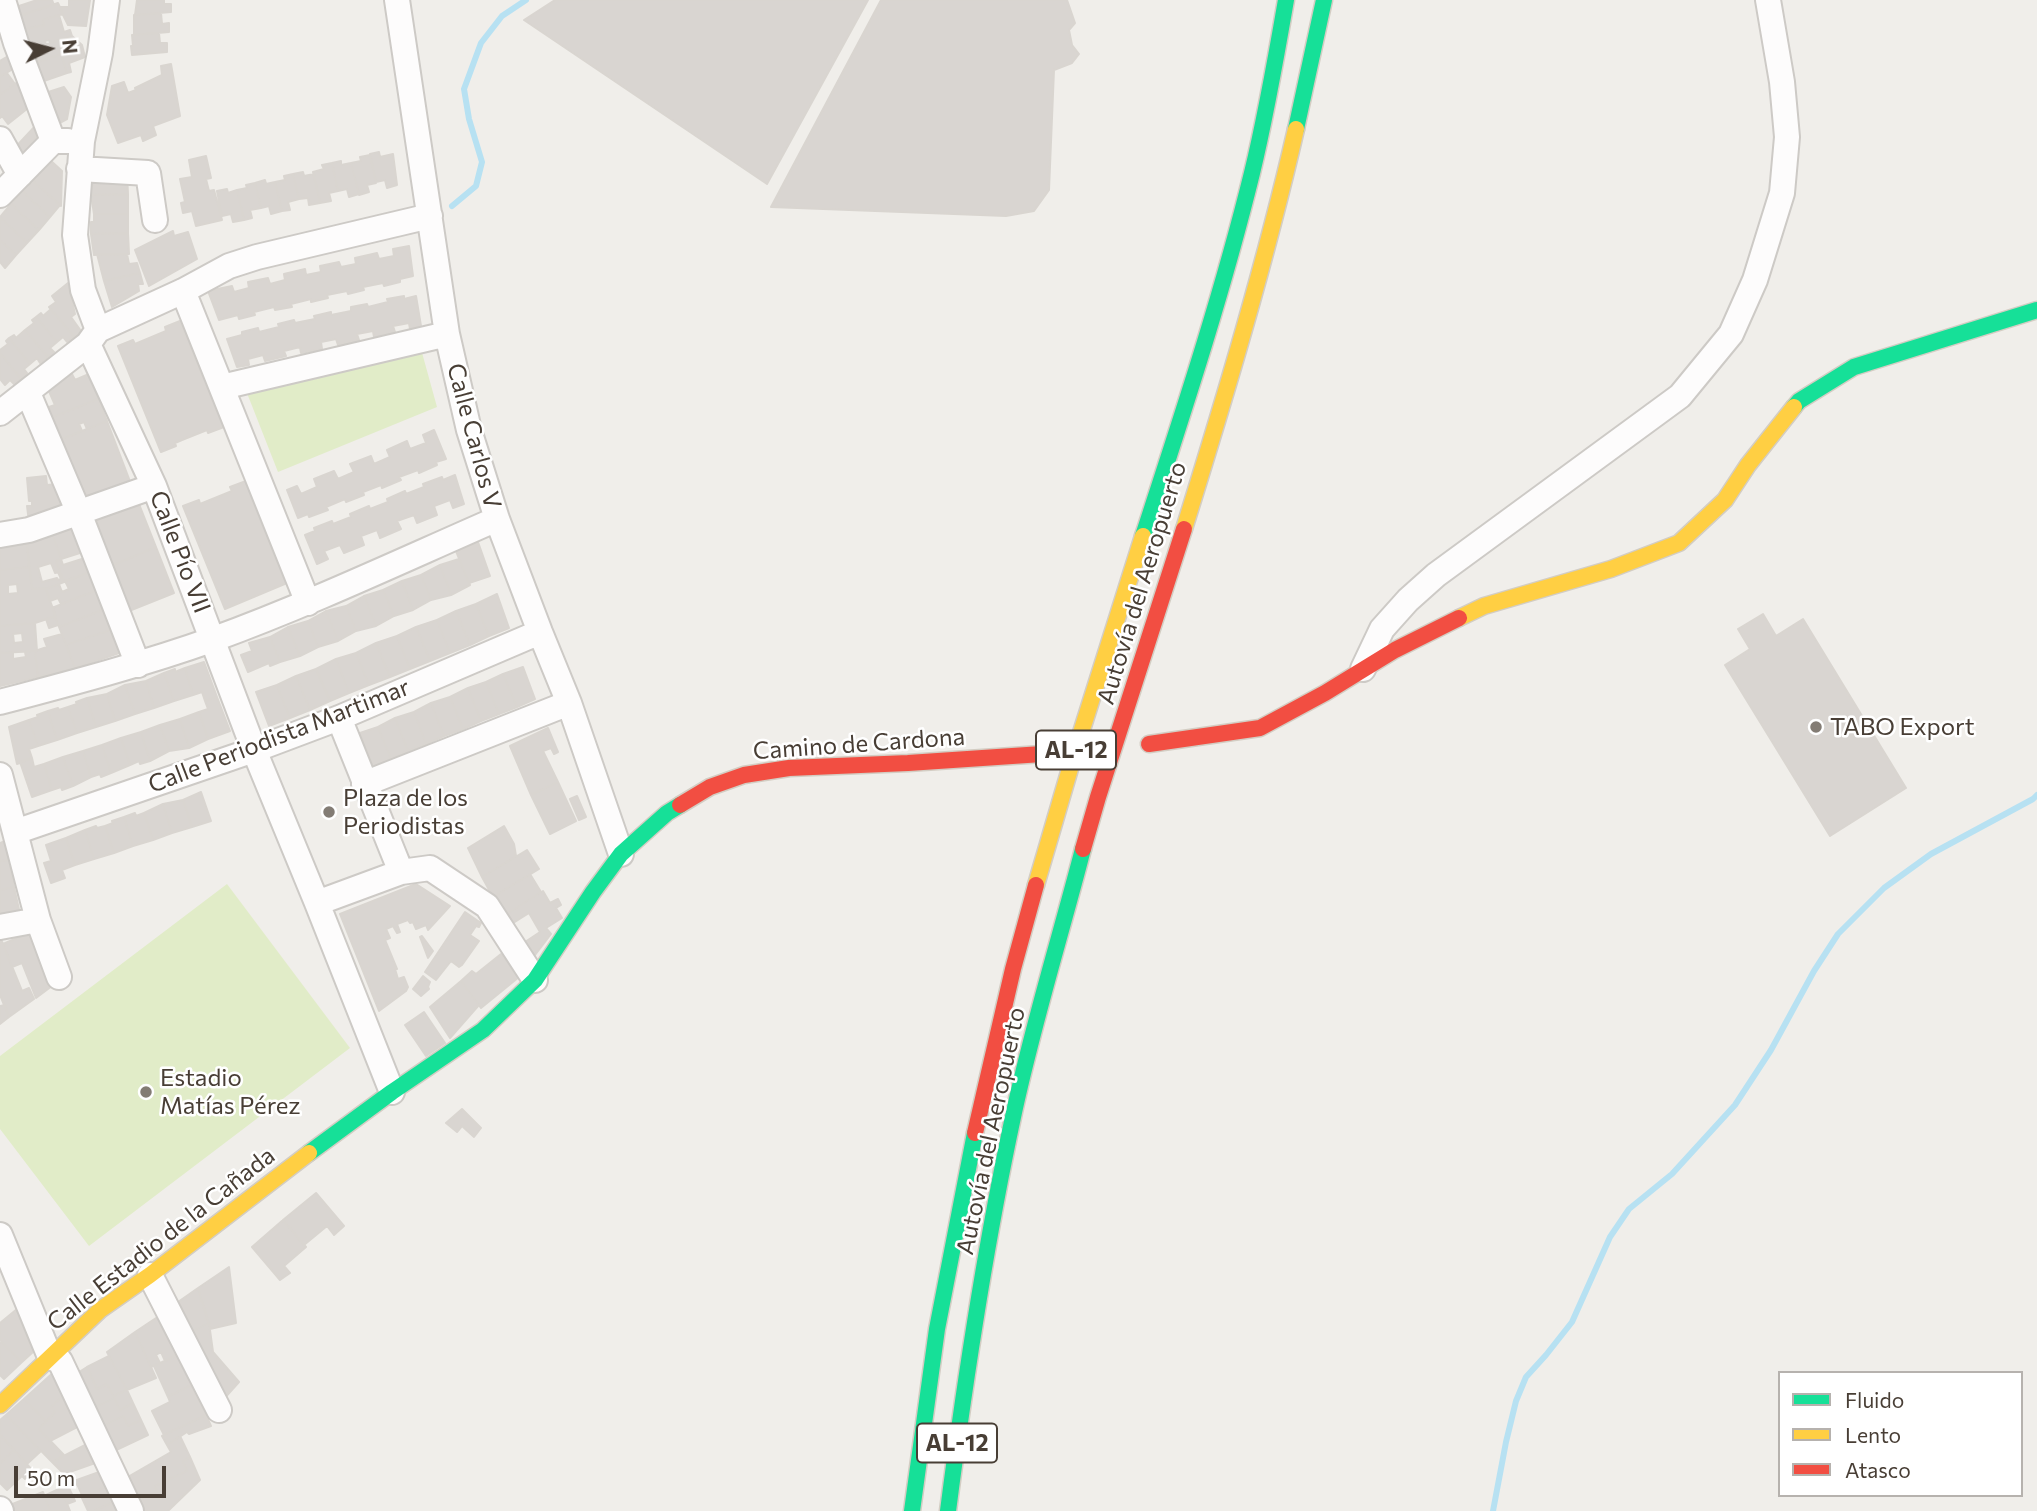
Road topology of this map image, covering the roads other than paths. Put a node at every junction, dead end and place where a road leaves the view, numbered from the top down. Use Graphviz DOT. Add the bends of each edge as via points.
graph roads {
  1 [pos="2,0"];
  2 [pos="107,0"];
  3 [pos="397,0"];
  4 [pos="1286,0"];
  5 [pos="1324,0"];
  6 [pos="1768,0"];
  7 [pos="8,48"];
  8 [pos="0,139"];
  9 [pos="54,141"];
  10 [pos="82,141"];
  11 [pos="79,169"];
  12 [pos="20,175"];
  13 [pos="0,195"];
  14 [pos="430,216"];
  15 [pos="155,220"];
  16 [pos="183,291"];
  17 [pos="2037,310"];
  18 [pos="447,334"];
  19 [pos="93,337"];
  20 [pos="222,387"];
  21 [pos="28,393"];
  22 [pos="0,413"];
  23 [pos="154,486"];
  24 [pos="79,513"];
  25 [pos="497,519"];
  26 [pos="0,535"];
  27 [pos="308,603"];
  28 [pos="540,632"];
  29 [pos="214,639"];
  30 [pos="138,665"];
  31 [pos="1363,669"];
  32 [pos="0,702"];
  33 [pos="569,702"];
  34 [pos="339,718"];
  35 [pos="1149,744"];
  36 [pos="254,750"];
  37 [pos="1042,754"];
  38 [pos="0,775"];
  39 [pos="364,784"];
  40 [pos="15,832"];
  41 [pos="621,854"];
  42 [pos="401,872"];
  43 [pos="317,902"];
  44 [pos="38,920"];
  45 [pos="0,927"];
  46 [pos="59,977"];
  47 [pos="536,980"];
  48 [pos="392,1092"];
  49 [pos="0,1235"];
  50 [pos="5,1260"];
  51 [pos="150,1275"];
  52 [pos="50,1357"];
  53 [pos="0,1405"];
  54 [pos="219,1410"];
  55 [pos="131,1511"];
  56 [pos="912,1511"];
  57 [pos="948,1511"];
  1 -- 7 [label="street"];
  2 -- 10 [label="street, Calle Pío VII"];
  3 -- 14 [label="street, Calle Carlos V"];
  4 -- 56 [label="main road, Autovía del Aeropuerto / AL-12" via="1263,124 1230,254 1060,802 1007,994 972,1138 942,1294"];
  5 -- 57 [label="main road, Autovía del Aeropuerto / AL-12" via="1246,328 1093,813 1042,998 1014,1116 965,1375"];
  6 -- 31 [label="street" via="1787,137 1782,192 1755,280 1731,334 1680,396 1418,592 1382,629"];
  7 -- 9 [label="street"];
  8 -- 12 [label="street"];
  9 -- 10 [label="street"];
  9 -- 12 [label="street"];
  10 -- 11 [label="street, Calle Pío VII"];
  11 -- 15 [label="street" via="148,173"];
  11 -- 19 [label="street, Calle Pío VII" via="75,235"];
  12 -- 13 [label="street"];
  14 -- 16 [label="street" via="257,257 229,266"];
  14 -- 18 [label="street, Calle Carlos V"];
  16 -- 19 [label="street"];
  16 -- 20 [label="street"];
  17 -- 31 [label="main road" via="1854,367 1799,401 1726,500 1679,543 1611,569 1484,606"];
  18 -- 20 [label="street"];
  18 -- 25 [label="street, Calle Carlos V" via="469,430"];
  19 -- 21 [label="street"];
  19 -- 23 [label="street, Calle Pío VII"];
  20 -- 27 [label="street"];
  21 -- 22 [label="street"];
  21 -- 24 [label="street"];
  23 -- 24 [label="street"];
  23 -- 29 [label="street, Calle Pío VII"];
  24 -- 26 [label="street"];
  24 -- 30 [label="street"];
  25 -- 27 [label="street"];
  25 -- 28 [label="street, Calle Carlos V"];
  27 -- 29 [label="street"];
  28 -- 33 [label="street, Calle Carlos V"];
  28 -- 34 [label="street, Calle Periodista Martimar"];
  29 -- 30 [label="street"];
  29 -- 36 [label="street, Calle Pío VII"];
  30 -- 32 [label="street"];
  31 -- 35 [label="main road" via="1260,728"];
  33 -- 39 [label="street"];
  33 -- 41 [label="street, Calle Carlos V"];
  34 -- 36 [label="street, Calle Periodista Martimar"];
  34 -- 39 [label="street"];
  36 -- 40 [label="street, Calle Periodista Martimar"];
  36 -- 43 [label="street, Calle Pío VII"];
  37 -- 41 [label="main road, Camino de Cardona" via="789,768 744,775 710,787 667,813"];
  38 -- 40 [label="street"];
  39 -- 42 [label="street"];
  40 -- 44 [label="street"];
  41 -- 47 [label="main road, Calle Estadio de la Cañada"];
  42 -- 43 [label="street"];
  42 -- 47 [label="street" via="430,868 487,905"];
  43 -- 48 [label="street, Calle Pío VII"];
  44 -- 45 [label="street"];
  44 -- 46 [label="street"];
  47 -- 48 [label="main road, Calle Estadio de la Cañada" via="484,1030"];
  48 -- 51 [label="main road, Calle Estadio de la Cañada"];
  49 -- 50 [label="street"];
  50 -- 52 [label="street"];
  51 -- 52 [label="main road, Calle Estadio de la Cañada" via="100,1310"];
  51 -- 54 [label="street"];
  52 -- 53 [label="main road, Calle Estadio de la Cañada"];
  52 -- 55 [label="street" via="60,1361"];
}
